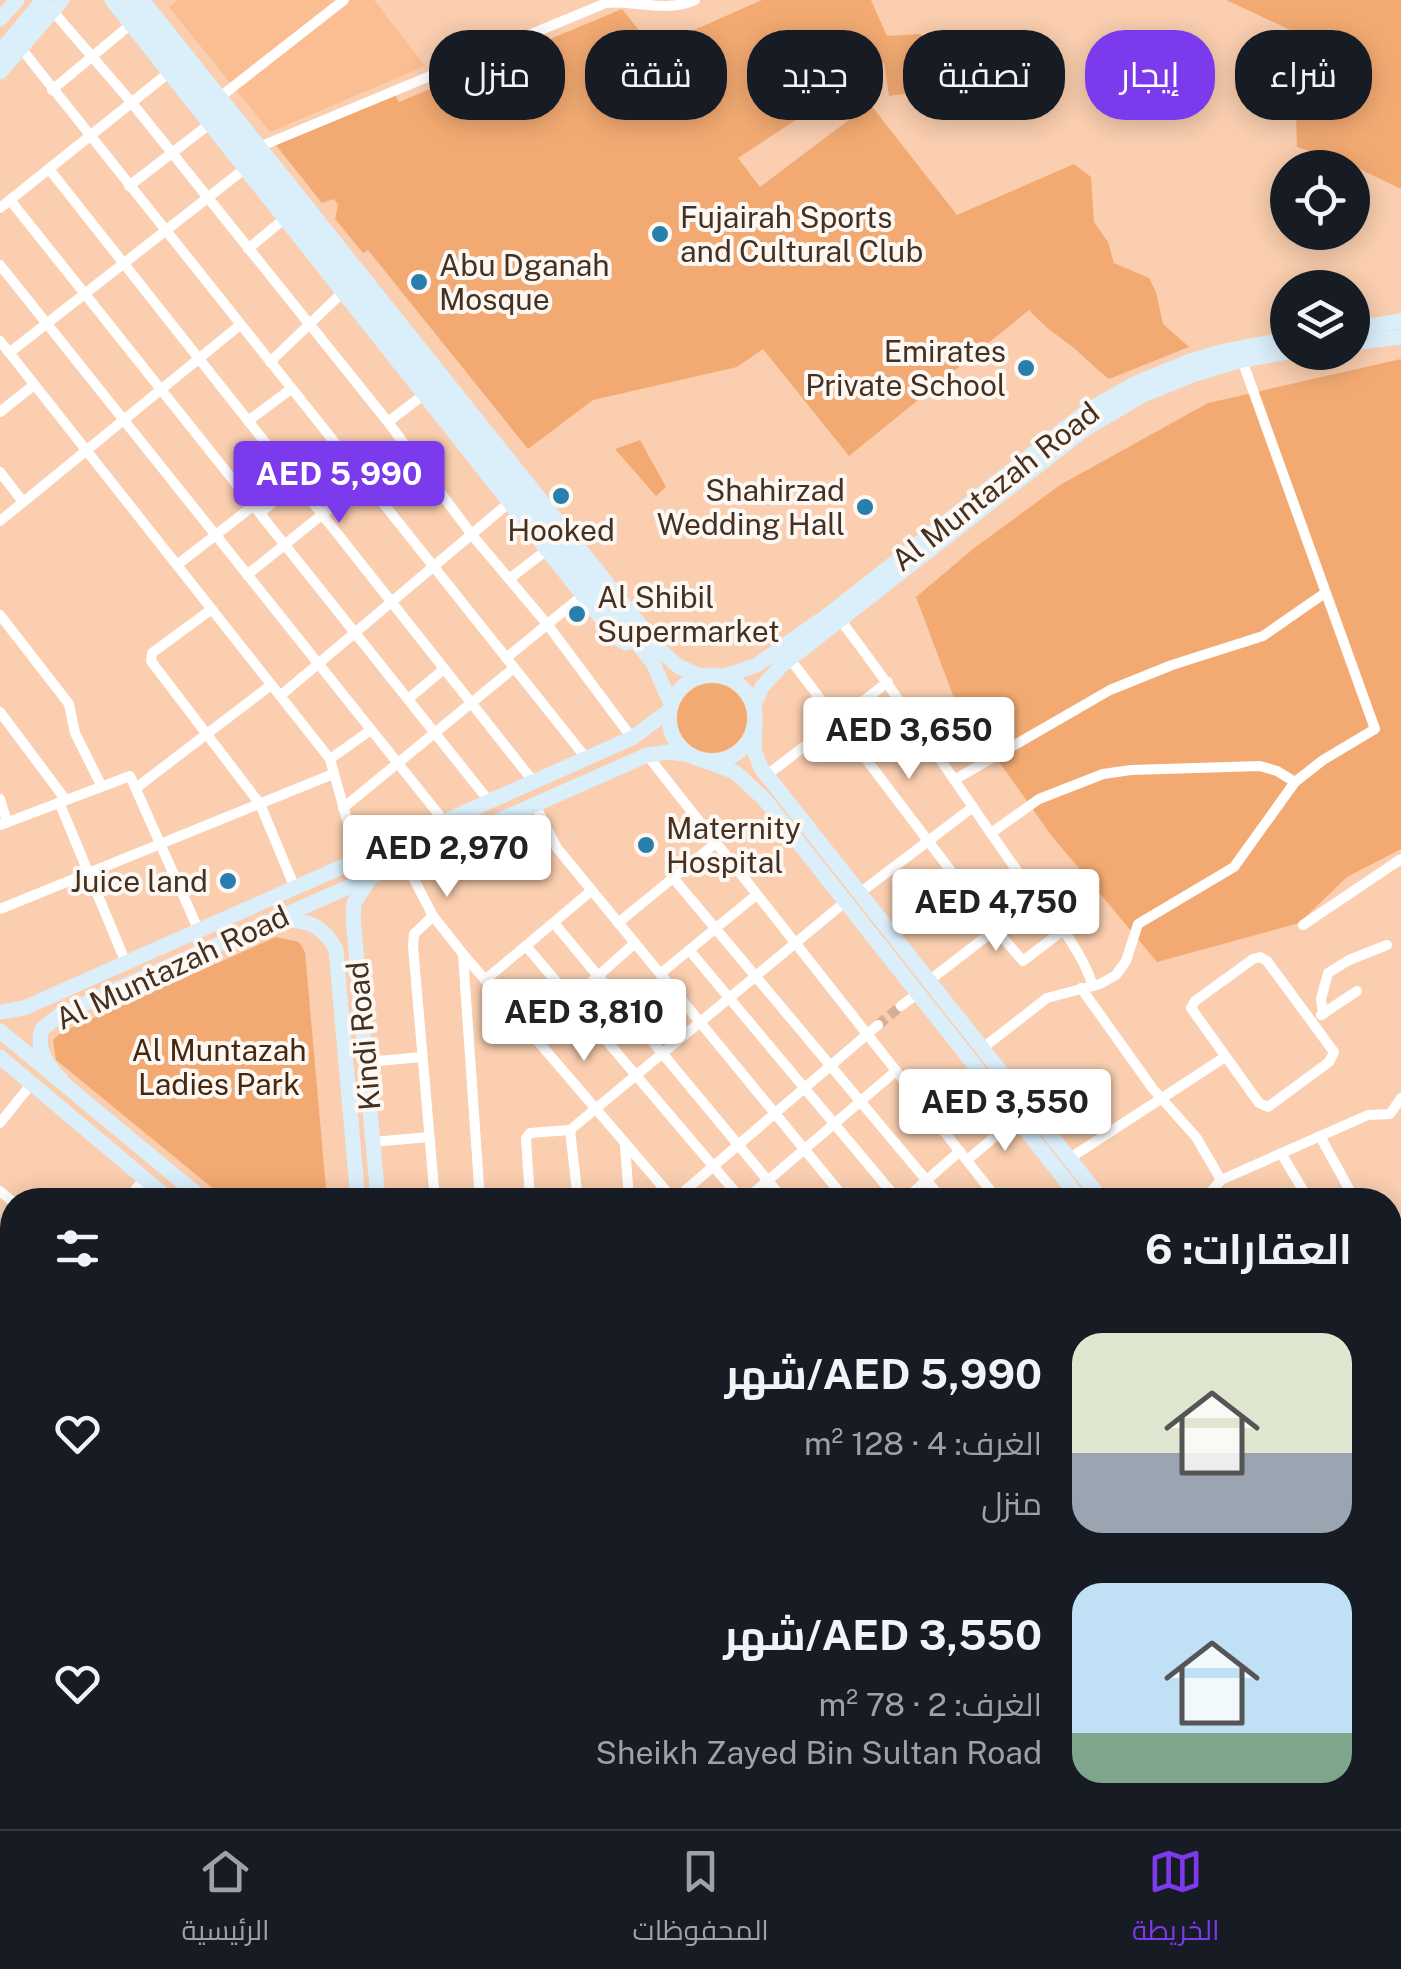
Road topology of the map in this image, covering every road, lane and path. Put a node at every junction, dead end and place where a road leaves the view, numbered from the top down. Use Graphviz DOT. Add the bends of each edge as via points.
graph roads {
  1 [pos="17,0"];
  2 [pos="112,0"];
  3 [pos="128,0"];
  4 [pos="344,0"];
  5 [pos="695,0"];
  6 [pos="51,3"];
  7 [pos="137,14"];
  8 [pos="0,19"];
  9 [pos="17,42"];
  10 [pos="0,52"];
  11 [pos="92,58"];
  12 [pos="175,68"];
  13 [pos="0,72"];
  14 [pos="52,90"];
  15 [pos="220,97"];
  16 [pos="132,103"];
  17 [pos="215,120"];
  18 [pos="90,137"];
  19 [pos="172,154"];
  20 [pos="253,158"];
  21 [pos="49,170"];
  22 [pos="129,186"];
  23 [pos="207,198"];
  24 [pos="10,200"];
  25 [pos="0,208"];
  26 [pos="290,214"];
  27 [pos="165,231"];
  28 [pos="248,249"];
  29 [pos="123,264"];
  30 [pos="0,265"];
  31 [pos="348,287"];
  32 [pos="85,294"];
  33 [pos="1401,321"];
  34 [pos="46,324"];
  35 [pos="240,324"];
  36 [pos="310,325"];
  37 [pos="1370,326"];
  38 [pos="1401,337"];
  39 [pos="0,341"];
  40 [pos="1370,341"];
  41 [pos="1270,342"];
  42 [pos="9,353"];
  43 [pos="1270,355"];
  44 [pos="198,358"];
  45 [pos="1242,360"];
  46 [pos="270,362"];
  47 [pos="34,385"];
  48 [pos="161,389"];
  49 [pos="292,389"];
  50 [pos="429,390"];
  51 [pos="0,412"];
  52 [pos="124,420"];
  53 [pos="248,421"];
  54 [pos="388,422"];
  55 [pos="334,443"];
  56 [pos="406,447"];
  57 [pos="86,450"];
  58 [pos="0,472"];
  59 [pos="294,480"];
  60 [pos="364,480"];
  61 [pos="515,498"];
  62 [pos="24,502"];
  63 [pos="256,509"];
  64 [pos="322,514"];
  65 [pos="0,521"];
  66 [pos="215,535"];
  67 [pos="472,535"];
  68 [pos="285,545"];
  69 [pos="552,546"];
  70 [pos="177,565"];
  71 [pos="434,568"];
  72 [pos="248,576"];
  73 [pos="509,579"];
  74 [pos="588,591"];
  75 [pos="1325,593"];
  76 [pos="392,603"];
  77 [pos="212,609"];
  78 [pos="0,616"];
  79 [pos="841,621"];
  80 [pos="546,624"];
  81 [pos="356,633"];
  82 [pos="506,658"];
  83 [pos="790,659"];
  84 [pos="318,664"];
  85 [pos="444,668"];
  86 [pos="514,668"];
  87 [pos="701,676"];
  88 [pos="724,676"];
  89 [pos="888,682"];
  90 [pos="272,685"];
  91 [pos="280,696"];
  92 [pos="408,699"];
  93 [pos="472,704"];
  94 [pos="754,704"];
  95 [pos="670,708"];
  96 [pos="0,712"];
  97 [pos="837,721"];
  98 [pos="755,725"];
  99 [pos="370,730"];
  100 [pos="209,734"];
  101 [pos="436,734"];
  102 [pos="632,738"];
  103 [pos="646,756"];
  104 [pos="586,758"];
  105 [pos="697,758"];
  106 [pos="330,759"];
  107 [pos="397,763"];
  108 [pos="334,774"];
  109 [pos="767,775"];
  110 [pos="954,780"];
  111 [pos="534,781"];
  112 [pos="1296,782"];
  113 [pos="101,785"];
  114 [pos="136,788"];
  115 [pos="0,799"];
  116 [pos="62,800"];
  117 [pos="490,801"];
  118 [pos="260,804"];
  119 [pos="535,804"];
  120 [pos="344,808"];
  121 [pos="973,808"];
  122 [pos="444,822"];
  123 [pos="4,823"];
  124 [pos="991,833"];
  125 [pos="718,842"];
  126 [pos="929,842"];
  127 [pos="158,844"];
  128 [pos="358,859"];
  129 [pos="1401,859"];
  130 [pos="405,862"];
  131 [pos="90,872"];
  132 [pos="372,877"];
  133 [pos="674,879"];
  134 [pos="295,888"];
  135 [pos="592,891"];
  136 [pos="860,892"];
  137 [pos="755,896"];
  138 [pos="1036,898"];
  139 [pos="844,902"];
  140 [pos="0,909"];
  141 [pos="432,916"];
  142 [pos="272,921"];
  143 [pos="618,923"];
  144 [pos="554,924"];
  145 [pos="1303,925"];
  146 [pos="717,929"];
  147 [pos="996,929"];
  148 [pos="198,930"];
  149 [pos="1062,931"];
  150 [pos="794,943"];
  151 [pos="635,944"];
  152 [pos="1387,945"];
  153 [pos="526,946"];
  154 [pos="690,951"];
  155 [pos="463,954"];
  156 [pos="126,963"];
  157 [pos="660,974"];
  158 [pos="598,976"];
  159 [pos="756,976"];
  160 [pos="486,980"];
  161 [pos="930,980"];
  162 [pos="82,982"];
  163 [pos="1087,987"];
  164 [pos="1357,991"];
  165 [pos="917,994"];
  166 [pos="729,998"];
  167 [pos="572,1000"];
  168 [pos="89,1002"];
  169 [pos="901,1006"];
  170 [pos="0,1012"];
  171 [pos="1323,1014"];
  172 [pos="1312,1021"];
  173 [pos="700,1022"];
  174 [pos="878,1025"];
  175 [pos="0,1031"];
  176 [pos="867,1034"];
  177 [pos="532,1035"];
  178 [pos="984,1048"];
  179 [pos="664,1052"];
  180 [pos="0,1057"];
  181 [pos="422,1057"];
  182 [pos="1224,1057"];
  183 [pos="366,1062"];
  184 [pos="830,1065"];
  185 [pos="896,1071"];
  186 [pos="635,1075"];
  187 [pos="32,1083"];
  188 [pos="65,1084"];
  189 [pos="804,1088"];
  190 [pos="1401,1098"];
  191 [pos="1162,1099"];
  192 [pos="860,1101"];
  193 [pos="54,1103"];
  194 [pos="594,1108"];
  195 [pos="774,1113"];
  196 [pos="1016,1118"];
  197 [pos="0,1122"];
  198 [pos="834,1124"];
  199 [pos="570,1130"];
  200 [pos="429,1137"];
  201 [pos="1321,1138"];
  202 [pos="372,1142"];
  203 [pos="626,1144"];
  204 [pos="737,1145"];
  205 [pos="804,1150"];
  206 [pos="1282,1155"];
  207 [pos="963,1156"];
  208 [pos="1070,1158"];
  209 [pos="713,1166"];
  210 [pos="144,1178"];
  211 [pos="926,1180"];
  212 [pos="1221,1180"];
  213 [pos="768,1181"];
  214 [pos="137,1188"];
  215 [pos="156,1188"];
  216 [pos="190,1188"];
  217 [pos="357,1188"];
  218 [pos="377,1188"];
  219 [pos="434,1188"];
  220 [pos="479,1188"];
  221 [pos="529,1188"];
  222 [pos="577,1188"];
  223 [pos="629,1188"];
  224 [pos="664,1188"];
  225 [pos="688,1188"];
  226 [pos="732,1188"];
  227 [pos="759,1188"];
  228 [pos="774,1188"];
  229 [pos="836,1188"];
  230 [pos="890,1188"];
  231 [pos="916,1188"];
  232 [pos="933,1188"];
  233 [pos="988,1188"];
  234 [pos="1071,1188"];
  235 [pos="1093,1188"];
  236 [pos="1215,1188"];
  237 [pos="1302,1188"];
  238 [pos="1348,1188"];
  1 -- 8 [label="street"];
  2 -- 7 [label="street"];
  3 -- 7 [label="street"];
  4 -- 15 [label="street"];
  5 -- 20 [label="street" via="606,3"];
  6 -- 9 [label="street"];
  6 -- 11 [label="street"];
  7 -- 11 [label="street"];
  7 -- 12 [label="street"];
  7 -- 15 [label="street"];
  9 -- 10 [label="street"];
  9 -- 13 [label="street"];
  9 -- 14 [label="street"];
  11 -- 14 [label="street"];
  11 -- 16 [label="street"];
  12 -- 16 [label="street"];
  12 -- 17 [label="street"];
  14 -- 18 [label="street"];
  15 -- 20 [label="street"];
  16 -- 18 [label="street"];
  16 -- 19 [label="street"];
  17 -- 19 [label="street"];
  17 -- 20 [label="street"];
  18 -- 21 [label="street"];
  18 -- 22 [label="street"];
  19 -- 22 [label="street"];
  19 -- 23 [label="street"];
  20 -- 23 [label="street"];
  20 -- 26 [label="street"];
  20 -- 87 [label="street" via="661,652"];
  21 -- 24 [label="street"];
  21 -- 29 [label="street"];
  22 -- 27 [label="street"];
  23 -- 27 [label="street"];
  23 -- 28 [label="street"];
  24 -- 25 [label="street"];
  24 -- 32 [label="street"];
  26 -- 28 [label="street"];
  26 -- 31 [label="street"];
  27 -- 29 [label="street"];
  27 -- 35 [label="street"];
  28 -- 36 [label="street"];
  29 -- 32 [label="street"];
  29 -- 44 [label="street"];
  30 -- 34 [label="street"];
  31 -- 36 [label="street"];
  31 -- 50 [label="street"];
  32 -- 34 [label="street"];
  32 -- 48 [label="street"];
  33 -- 37 [label="street"];
  34 -- 42 [label="street"];
  34 -- 52 [label="street"];
  35 -- 44 [label="street"];
  35 -- 46 [label="street"];
  36 -- 46 [label="street"];
  36 -- 54 [label="street"];
  38 -- 40 [label="street"];
  39 -- 42 [label="street"];
  41 -- 88 [label="street, Al Muntazah Road" via="1190,362 1097,405 800,635 757,665"];
  42 -- 47 [label="street"];
  43 -- 45 [label="street, Al Muntazah Road"];
  44 -- 48 [label="street"];
  44 -- 53 [label="street"];
  45 -- 75 [label="street"];
  45 -- 79 [label="street, Al Muntazah Road" via="1156,390 1085,429"];
  46 -- 49 [label="street"];
  47 -- 51 [label="street"];
  47 -- 57 [label="street"];
  48 -- 52 [label="street"];
  48 -- 63 [label="street"];
  49 -- 53 [label="street"];
  49 -- 55 [label="street"];
  50 -- 54 [label="street"];
  50 -- 61 [label="street"];
  52 -- 57 [label="street"];
  52 -- 66 [label="street"];
  53 -- 59 [label="street"];
  54 -- 56 [label="street"];
  55 -- 59 [label="street"];
  55 -- 60 [label="street"];
  56 -- 60 [label="street"];
  56 -- 67 [label="street"];
  57 -- 62 [label="street"];
  57 -- 70 [label="street"];
  58 -- 62 [label="street"];
  59 -- 63 [label="street"];
  59 -- 64 [label="street"];
  60 -- 64 [label="street"];
  60 -- 71 [label="street"];
  61 -- 67 [label="street"];
  61 -- 69 [label="street"];
  62 -- 65 [label="street"];
  63 -- 66 [label="street"];
  63 -- 68 [label="street"];
  64 -- 68 [label="street"];
  64 -- 76 [label="street"];
  66 -- 70 [label="street"];
  66 -- 72 [label="street"];
  67 -- 71 [label="street"];
  67 -- 73 [label="street"];
  68 -- 72 [label="street"];
  68 -- 81 [label="street"];
  69 -- 73 [label="street"];
  69 -- 74 [label="street"];
  70 -- 77 [label="street"];
  71 -- 76 [label="street"];
  71 -- 82 [label="street"];
  72 -- 84 [label="street"];
  73 -- 80 [label="street"];
  74 -- 80 [label="street"];
  74 -- 95 [label="street" via="659,671"];
  75 -- 110 [label="street" via="1263,636 1110,690"];
  75 -- 112 [label="street" via="1375,729"];
  76 -- 81 [label="street"];
  76 -- 85 [label="street"];
  77 -- 90 [label="street"];
  77 -- 100 [label="street" via="150,657"];
  78 -- 113 [label="street" via="69,704"];
  79 -- 83 [label="street, Al Muntazah Road"];
  79 -- 89 [label="street"];
  80 -- 82 [label="street"];
  80 -- 102 [label="street"];
  81 -- 84 [label="street"];
  81 -- 92 [label="street"];
  82 -- 86 [label="street"];
  83 -- 94 [label="street, Al Muntazah Road"];
  83 -- 97 [label="street"];
  84 -- 91 [label="street"];
  84 -- 99 [label="street"];
  85 -- 92 [label="street"];
  85 -- 93 [label="street"];
  86 -- 93 [label="street"];
  86 -- 104 [label="street"];
  87 -- 88 [label="street"];
  87 -- 95 [label="street" via="682,686"];
  88 -- 94 [label="street" via="740,684"];
  89 -- 97 [label="street"];
  89 -- 110 [label="street"];
  90 -- 91 [label="street"];
  90 -- 100 [label="street"];
  91 -- 106 [label="street"];
  92 -- 101 [label="street"];
  93 -- 101 [label="street"];
  93 -- 111 [label="street"];
  94 -- 98 [label="street"];
  95 -- 102 [label="street, Al Muntazah Road"];
  95 -- 105 [label="street" via="675,740"];
  96 -- 116 [label="street"];
  97 -- 109 [label="street"];
  97 -- 126 [label="street"];
  98 -- 105 [label="street" via="736,754"];
  98 -- 109 [label="street" via="756,758"];
  99 -- 106 [label="street"];
  99 -- 107 [label="street"];
  100 -- 114 [label="street"];
  100 -- 118 [label="street"];
  101 -- 107 [label="street"];
  101 -- 117 [label="street"];
  102 -- 104 [label="street, Al Muntazah Road"];
  103 -- 105 [label="street, Al Muntazah Road"];
  103 -- 119 [label="street, Al Muntazah Road"];
  103 -- 125 [label="street"];
  104 -- 111 [label="street, Al Muntazah Road"];
  105 -- 139 [label="street" via="748,781"];
  106 -- 108 [label="street"];
  107 -- 120 [label="street"];
  107 -- 122 [label="street"];
  108 -- 118 [label="street"];
  108 -- 120 [label="street"];
  109 -- 136 [label="street"];
  110 -- 121 [label="street"];
  111 -- 117 [label="street, Al Muntazah Road"];
  112 -- 124 [label="street" via="1260,766 1116,771 1039,799"];
  112 -- 163 [label="street" via="1234,867 1138,924 1123,967"];
  113 -- 114 [label="street" via="127,775"];
  113 -- 116 [label="street"];
  114 -- 127 [label="street"];
  115 -- 123 [label="street"];
  116 -- 123 [label="street"];
  116 -- 131 [label="street"];
  117 -- 122 [label="street, Al Muntazah Road"];
  118 -- 127 [label="street"];
  118 -- 134 [label="street"];
  119 -- 130 [label="street, Al Muntazah Road"];
  119 -- 135 [label="street"];
  120 -- 128 [label="street"];
  121 -- 124 [label="street"];
  121 -- 126 [label="street"];
  122 -- 128 [label="street, Al Muntazah Road"];
  124 -- 138 [label="street"];
  125 -- 133 [label="street"];
  125 -- 137 [label="street"];
  126 -- 136 [label="street"];
  126 -- 147 [label="street"];
  127 -- 131 [label="street"];
  127 -- 148 [label="street"];
  128 -- 134 [label="street, Al Muntazah Road"];
  129 -- 145 [label="street"];
  130 -- 132 [label="street, Al Muntazah Road"];
  130 -- 141 [label="street"];
  131 -- 140 [label="street"];
  131 -- 156 [label="street"];
  132 -- 142 [label="street, Al Muntazah Road"];
  132 -- 183 [label="street, Kindi Road" via="359,892 353,917"];
  133 -- 143 [label="street"];
  133 -- 146 [label="street"];
  134 -- 148 [label="street, Al Muntazah Road"];
  135 -- 143 [label="street"];
  135 -- 144 [label="street"];
  136 -- 161 [label="street"];
  137 -- 146 [label="street"];
  137 -- 150 [label="street"];
  138 -- 147 [label="street"];
  138 -- 149 [label="street"];
  139 -- 150 [label="street"];
  139 -- 165 [label="street"];
  141 -- 155 [label="street"];
  141 -- 181 [label="street" via="414,934 413,946"];
  142 -- 168 [label="street, Al Muntazah Road"];
  142 -- 217 [label="street, Kindi Road" via="310,923 336,950"];
  143 -- 151 [label="street"];
  144 -- 153 [label="street"];
  144 -- 158 [label="street"];
  146 -- 154 [label="street"];
  146 -- 159 [label="street"];
  147 -- 149 [label="street" via="1023,960"];
  147 -- 161 [label="street"];
  148 -- 156 [label="street, Al Muntazah Road"];
  149 -- 163 [label="street" via="1078,952"];
  150 -- 159 [label="street"];
  150 -- 176 [label="street"];
  151 -- 157 [label="street"];
  151 -- 158 [label="street"];
  152 -- 171 [label="street" via="1328,973"];
  153 -- 160 [label="street"];
  153 -- 167 [label="street"];
  154 -- 157 [label="street"];
  154 -- 166 [label="street"];
  155 -- 160 [label="street"];
  155 -- 220 [label="street"];
  156 -- 162 [label="street, Al Muntazah Road"];
  157 -- 173 [label="street"];
  158 -- 167 [label="street"];
  158 -- 179 [label="street"];
  159 -- 166 [label="street"];
  159 -- 184 [label="street"];
  160 -- 177 [label="street"];
  161 -- 178 [label="street"];
  162 -- 168 [label="street"];
  162 -- 170 [label="street, Al Muntazah Road"];
  163 -- 178 [label="street" via="1048,998"];
  163 -- 191 [label="street"];
  164 -- 171 [label="street"];
  165 -- 169 [label="street"];
  165 -- 196 [label="street"];
  166 -- 173 [label="street"];
  166 -- 189 [label="street"];
  167 -- 177 [label="street"];
  167 -- 186 [label="street"];
  168 -- 188 [label="street, Al Muntazah Road" via="50,1020 39,1035 40,1052"];
  171 -- 172 [label="street"];
  172 -- 182 [label="street" via="1332,1049 1332,1060 1268,1107"];
  172 -- 182 [label="street" via="1267,960 1256,957 1191,1008"];
  173 -- 179 [label="street"];
  173 -- 195 [label="street"];
  174 -- 176 [label="street"];
  175 -- 188 [label="street"];
  176 -- 184 [label="street"];
  176 -- 185 [label="street"];
  177 -- 194 [label="street"];
  178 -- 208 [label="street"];
  179 -- 186 [label="street"];
  179 -- 204 [label="street"];
  180 -- 187 [label="street"];
  181 -- 183 [label="street"];
  181 -- 200 [label="street"];
  182 -- 191 [label="street"];
  183 -- 202 [label="street, Kindi Road"];
  184 -- 189 [label="street"];
  184 -- 192 [label="street"];
  185 -- 192 [label="street"];
  185 -- 207 [label="street"];
  186 -- 194 [label="street"];
  186 -- 209 [label="street"];
  187 -- 193 [label="street"];
  187 -- 197 [label="street"];
  188 -- 193 [label="street" via="69,1102"];
  188 -- 216 [label="street"];
  189 -- 195 [label="street"];
  189 -- 198 [label="street"];
  190 -- 201 [label="street" via="1390,1114 1368,1115"];
  191 -- 208 [label="street"];
  191 -- 212 [label="street" via="1196,1136"];
  192 -- 198 [label="street"];
  192 -- 211 [label="street"];
  193 -- 210 [label="street"];
  194 -- 199 [label="street"];
  194 -- 203 [label="street"];
  195 -- 204 [label="street"];
  195 -- 205 [label="street"];
  196 -- 207 [label="street"];
  196 -- 234 [label="street"];
  198 -- 205 [label="street"];
  198 -- 230 [label="street"];
  199 -- 221 [label="street" via="526,1138"];
  199 -- 222 [label="street"];
  200 -- 202 [label="street"];
  200 -- 219 [label="street"];
  201 -- 206 [label="street"];
  201 -- 238 [label="street"];
  202 -- 218 [label="street, Kindi Road"];
  203 -- 223 [label="street"];
  203 -- 224 [label="street"];
  204 -- 209 [label="street"];
  204 -- 213 [label="street"];
  205 -- 213 [label="street"];
  205 -- 229 [label="street"];
  206 -- 212 [label="street"];
  206 -- 237 [label="street"];
  207 -- 211 [label="street"];
  207 -- 233 [label="street"];
  208 -- 235 [label="street"];
  209 -- 225 [label="street"];
  209 -- 226 [label="street"];
  210 -- 214 [label="street"];
  210 -- 215 [label="street"];
  211 -- 231 [label="street"];
  211 -- 232 [label="street"];
  212 -- 236 [label="street"];
  213 -- 227 [label="street"];
  213 -- 228 [label="street"];
}
